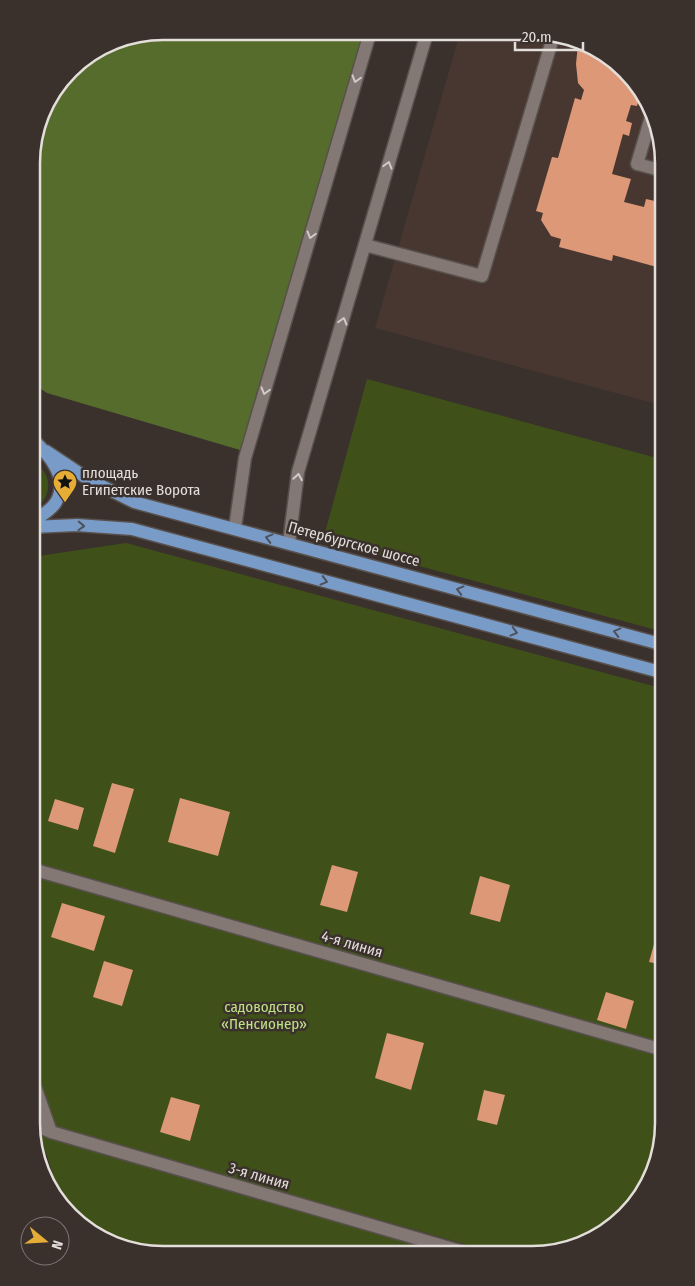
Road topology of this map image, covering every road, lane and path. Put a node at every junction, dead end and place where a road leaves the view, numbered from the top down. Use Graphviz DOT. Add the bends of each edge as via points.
graph roads {
  1 [pos="368,40"];
  2 [pos="425,40"];
  3 [pos="552,41"];
  4 [pos="649,125"];
  5 [pos="655,169"];
  6 [pos="365,245"];
  7 [pos="40,446"];
  8 [pos="46,451"];
  9 [pos="40,516"];
  10 [pos="40,527"];
  11 [pos="235,528"];
  12 [pos="289,543"];
  13 [pos="655,643"];
  14 [pos="655,671"];
  15 [pos="40,871"];
  16 [pos="655,1047"];
  17 [pos="40,1101"];
  18 [pos="40,1127"];
  19 [pos="51,1132"];
  20 [pos="443,1246"];
  1 -- 11 [label="lane, one-way" via="245,458"];
  6 -- 2 [label="lane, one-way"];
  3 -- 6 [label="lane" via="482,276"];
  4 -- 5 [label="lane" via="637,164"];
  12 -- 6 [label="lane, one-way" via="298,472"];
  7 -- 8 [label="main road"];
  8 -- 9 [label="main road" via="61,484 56,504"];
  8 -- 11 [label="main road, Петербургское шоссе" via="88,479 134,502"];
  10 -- 14 [label="main road, one-way" via="77,525 132,529"];
  12 -- 11 [label="main road, Петербургское шоссе, one-way"];
  13 -- 12 [label="main road, Петербургское шоссе, one-way"];
  15 -- 16 [label="lane, 4-я линия"];
  17 -- 19 [label="lane"];
  18 -- 19 [label="lane, 3-я линия"];
  19 -- 20 [label="lane, 3-я линия"];
}
